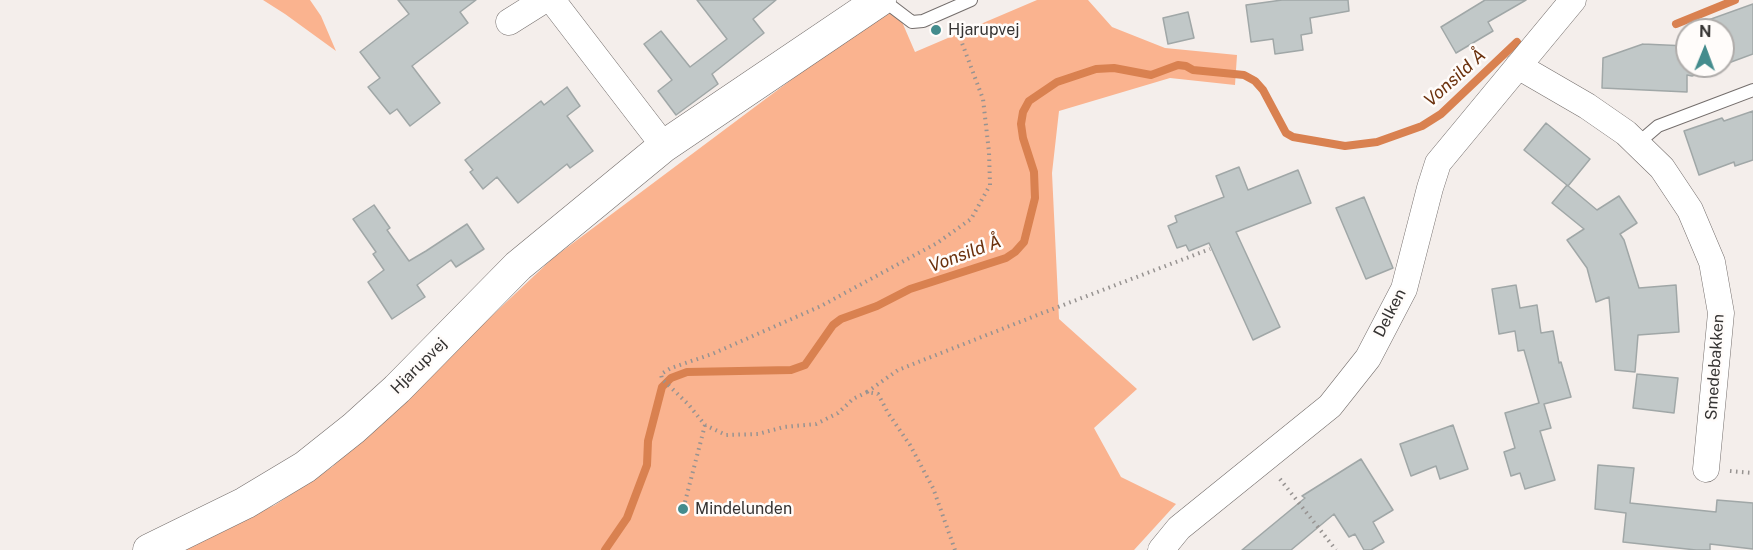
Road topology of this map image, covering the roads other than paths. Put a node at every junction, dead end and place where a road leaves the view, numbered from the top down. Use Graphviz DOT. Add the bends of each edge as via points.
graph roads {
  1 [pos="544,0"];
  2 [pos="552,0"];
  3 [pos="881,0"];
  4 [pos="971,0"];
  5 [pos="1573,0"];
  6 [pos="509,22"];
  7 [pos="1518,66"];
  8 [pos="1753,90"];
  9 [pos="1637,144"];
  10 [pos="664,146"];
  11 [pos="1706,469"];
  12 [pos="149,550"];
  13 [pos="1161,550"];
  1 -- 6 [label="street"];
  2 -- 10 [label="street"];
  3 -- 4 [label="lane" via="912,22"];
  3 -- 10 [label="street, Hjarupvej"];
  5 -- 7 [label="street, Delken"];
  7 -- 9 [label="street, Smedebakken" via="1587,106"];
  7 -- 13 [label="street, Delken" via="1438,163 1404,289 1368,358 1330,406 1179,528"];
  8 -- 9 [label="lane" via="1658,126"];
  9 -- 11 [label="street, Smedebakken" via="1662,168 1690,210 1712,262 1720,313"];
  10 -- 12 [label="street, Hjarupvej" via="518,266 397,389 305,467 245,503"];
}
